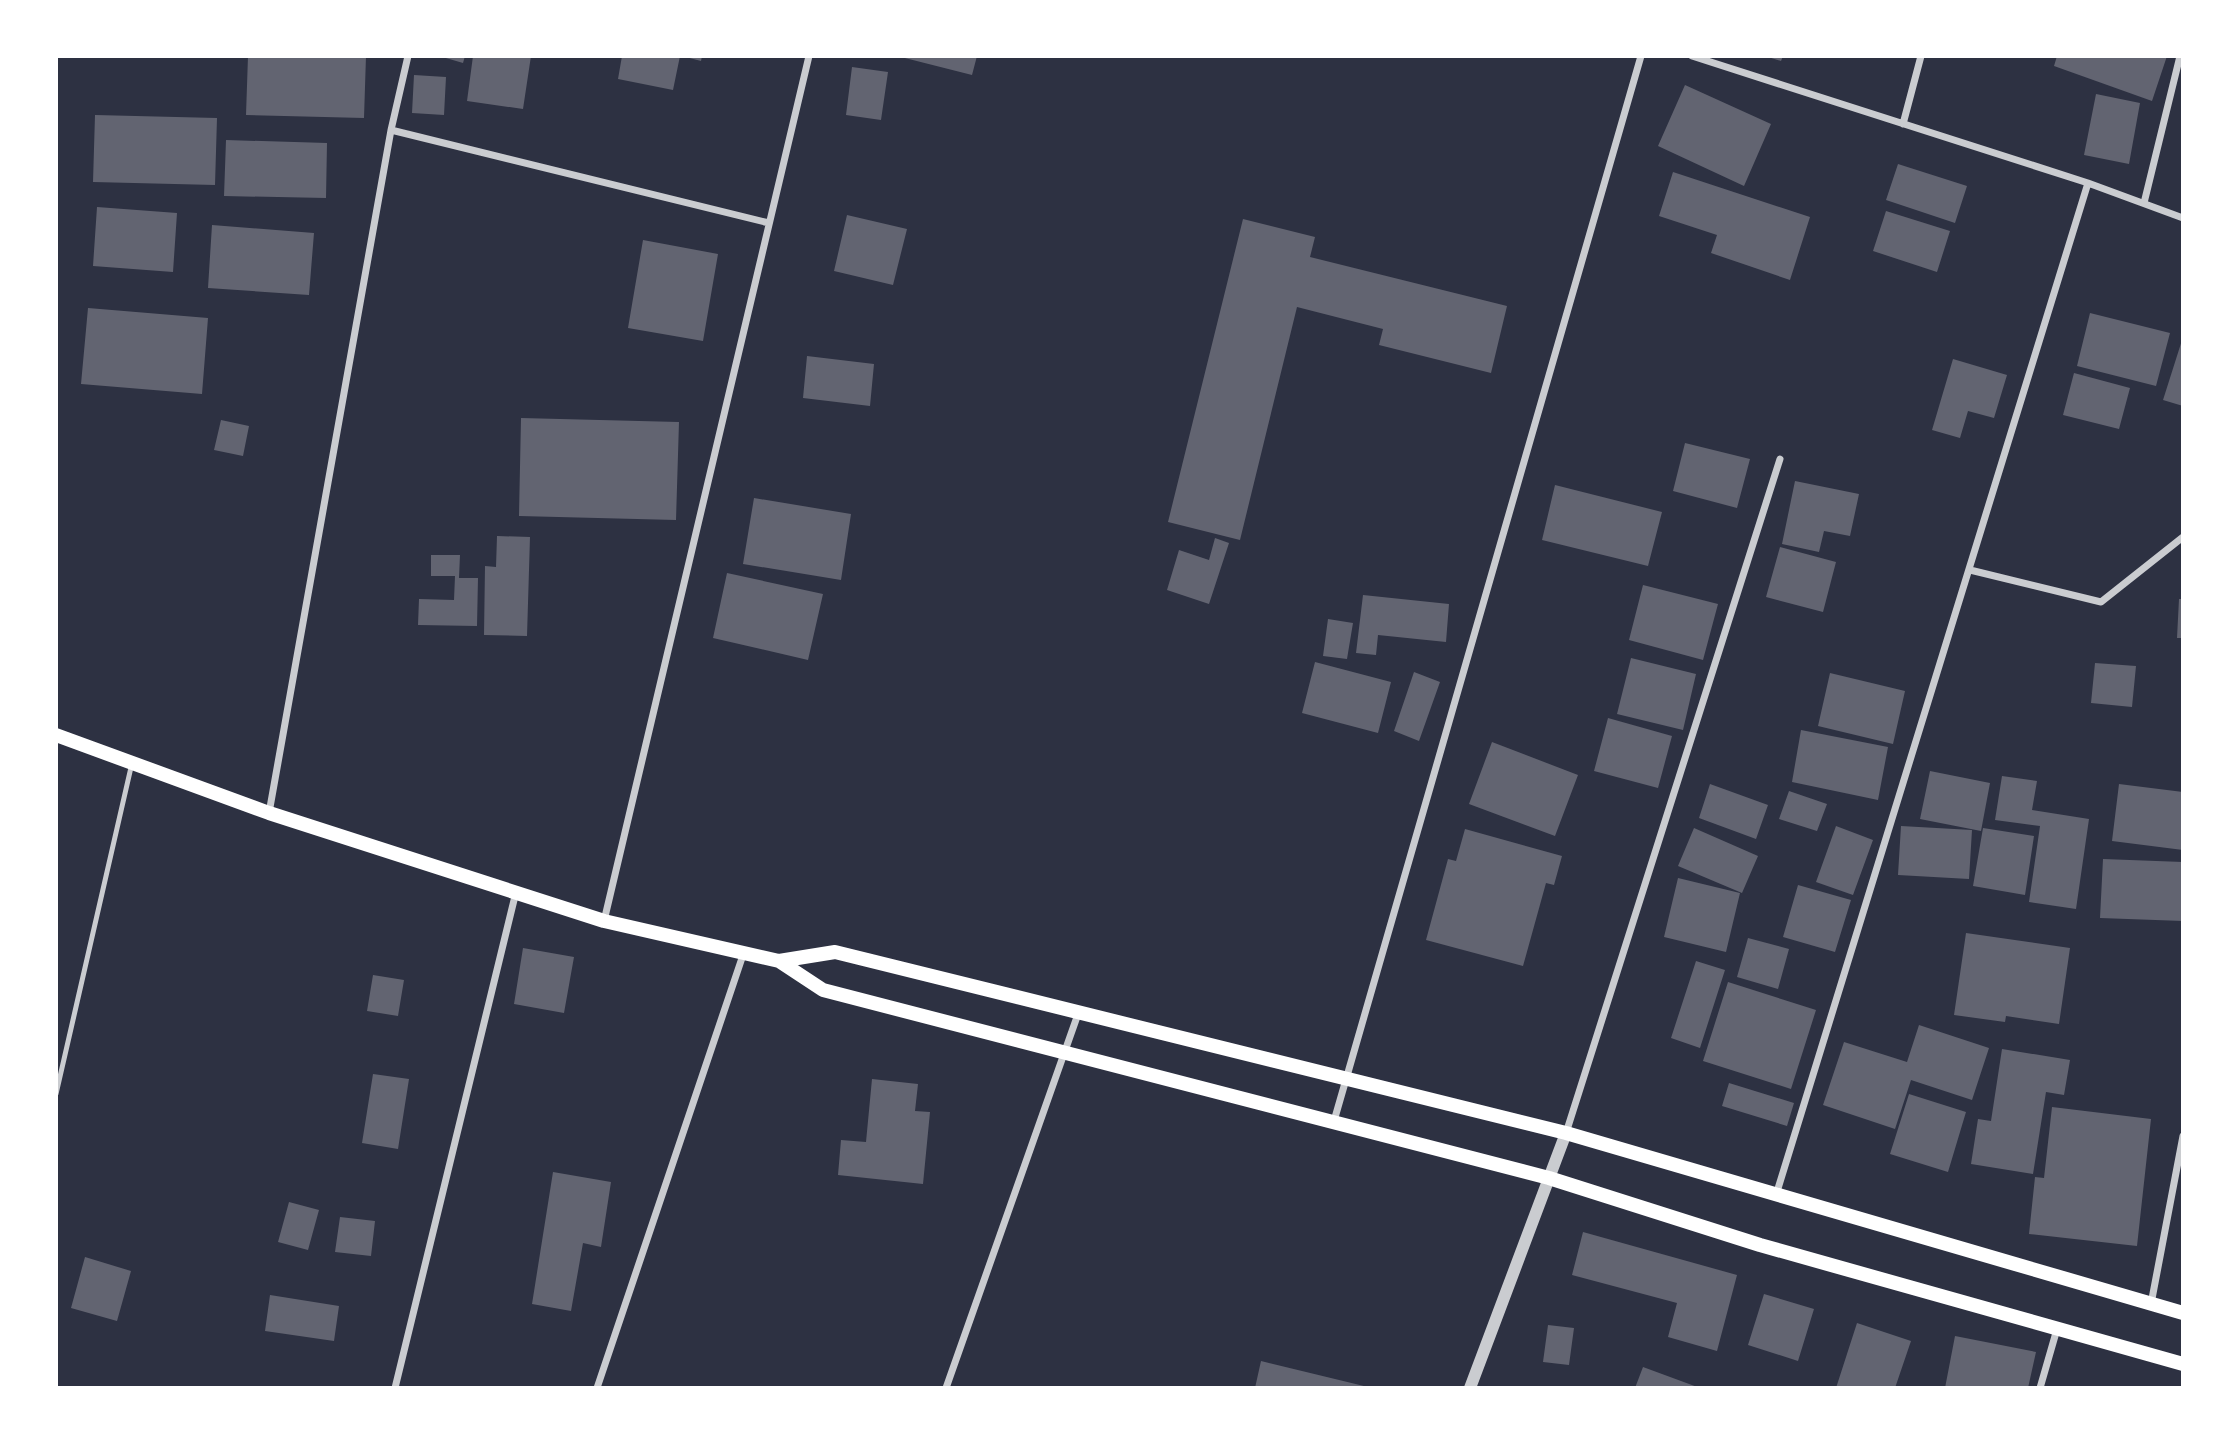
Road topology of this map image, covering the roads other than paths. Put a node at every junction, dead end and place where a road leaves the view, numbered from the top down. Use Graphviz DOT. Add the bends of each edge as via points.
graph roads {
  1 [pos="408,56"];
  2 [pos="809,56"];
  3 [pos="1641,56"];
  4 [pos="1692,56"];
  5 [pos="1921,56"];
  6 [pos="2180,56"];
  7 [pos="1903,124"];
  8 [pos="391,130"];
  9 [pos="2088,183"];
  10 [pos="2144,204"];
  11 [pos="2183,218"];
  12 [pos="769,223"];
  13 [pos="1780,459"];
  14 [pos="2183,537"];
  15 [pos="1970,570"];
  16 [pos="56,735"];
  17 [pos="132,763"];
  18 [pos="269,813"];
  19 [pos="516,892"];
  20 [pos="604,921"];
  21 [pos="745,951"];
  22 [pos="779,961"];
  23 [pos="1078,1014"];
  24 [pos="1065,1053"];
  25 [pos="1346,1079"];
  26 [pos="56,1094"];
  27 [pos="1334,1121"];
  28 [pos="1566,1133"];
  29 [pos="2183,1136"];
  30 [pos="1549,1178"];
  31 [pos="1776,1196"];
  32 [pos="2151,1304"];
  33 [pos="2183,1313"];
  34 [pos="2057,1328"];
  35 [pos="2183,1364"];
  36 [pos="395,1388"];
  37 [pos="597,1388"];
  38 [pos="946,1388"];
  39 [pos="1470,1388"];
  40 [pos="2040,1388"];
  1 -- 8 [label="street"];
  2 -- 12 [label="street"];
  3 -- 25 [label="street"];
  4 -- 7 [label="street"];
  5 -- 7 [label="street"];
  6 -- 10 [label="street"];
  7 -- 9 [label="street"];
  8 -- 12 [label="street"];
  8 -- 18 [label="street"];
  9 -- 10 [label="street"];
  9 -- 15 [label="street"];
  10 -- 11 [label="street"];
  12 -- 20 [label="street"];
  13 -- 28 [label="street"];
  14 -- 15 [label="street" via="2101,602"];
  15 -- 31 [label="street"];
  16 -- 17 [label="main road"];
  17 -- 18 [label="main road"];
  17 -- 26 [label="lane"];
  18 -- 19 [label="main road"];
  19 -- 20 [label="main road"];
  19 -- 36 [label="street"];
  20 -- 21 [label="main road"];
  21 -- 22 [label="main road"];
  21 -- 37 [label="street"];
  22 -- 23 [label="main road" via="835,952"];
  22 -- 24 [label="main road" via="823,990"];
  23 -- 24 [label="street"];
  23 -- 25 [label="main road"];
  24 -- 27 [label="main road"];
  24 -- 38 [label="street"];
  25 -- 27 [label="street"];
  25 -- 28 [label="main road"];
  27 -- 30 [label="main road"];
  28 -- 30 [label="street"];
  28 -- 31 [label="main road"];
  29 -- 32 [label="street"];
  30 -- 34 [label="main road" via="1760,1245"];
  30 -- 39 [label="street"];
  31 -- 32 [label="main road"];
  32 -- 33 [label="main road"];
  34 -- 35 [label="main road"];
  34 -- 40 [label="street"];
}
